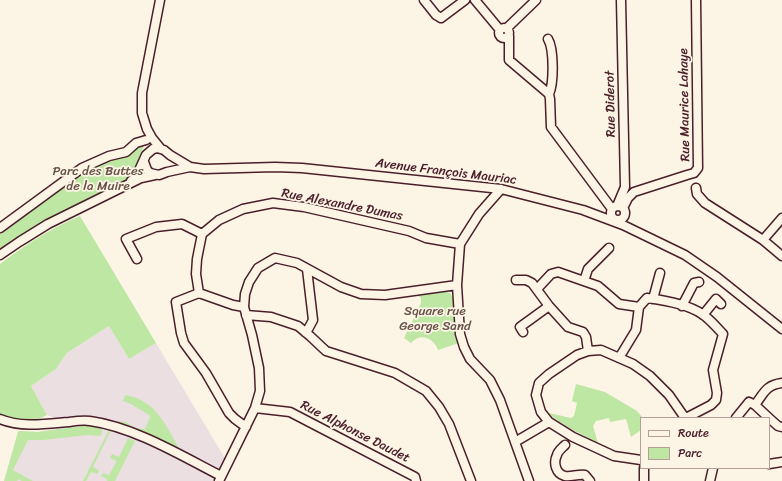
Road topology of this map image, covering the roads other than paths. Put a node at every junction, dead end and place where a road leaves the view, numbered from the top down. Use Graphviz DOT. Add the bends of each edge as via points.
graph roads {
  1 [pos="160,0"];
  2 [pos="424,0"];
  3 [pos="465,0"];
  4 [pos="475,0"];
  5 [pos="536,0"];
  6 [pos="621,0"];
  7 [pos="696,0"];
  8 [pos="505,31"];
  9 [pos="548,39"];
  10 [pos="549,94"];
  11 [pos="147,129"];
  12 [pos="146,140"];
  13 [pos="161,149"];
  14 [pos="170,155"];
  15 [pos="146,158"];
  16 [pos="190,167"];
  17 [pos="167,172"];
  18 [pos="155,175"];
  19 [pos="127,186"];
  20 [pos="696,188"];
  21 [pos="499,192"];
  22 [pos="614,211"];
  23 [pos="782,218"];
  24 [pos="622,222"];
  25 [pos="0,228"];
  26 [pos="202,234"];
  27 [pos="763,240"];
  28 [pos="460,244"];
  29 [pos="609,248"];
  30 [pos="0,255"];
  31 [pos="782,256"];
  32 [pos="137,259"];
  33 [pos="307,269"];
  34 [pos="660,273"];
  35 [pos="516,280"];
  36 [pos="584,281"];
  37 [pos="699,282"];
  38 [pos="457,285"];
  39 [pos="537,289"];
  40 [pos="199,293"];
  41 [pos="653,299"];
  42 [pos="721,304"];
  43 [pos="549,306"];
  44 [pos="682,306"];
  45 [pos="639,307"];
  46 [pos="245,311"];
  47 [pos="703,315"];
  48 [pos="782,330"];
  49 [pos="523,332"];
  50 [pos="306,333"];
  51 [pos="588,351"];
  52 [pos="620,358"];
  53 [pos="782,383"];
  54 [pos="755,405"];
  55 [pos="255,408"];
  56 [pos="684,417"];
  57 [pos="687,417"];
  58 [pos="737,417"];
  59 [pos="768,417"];
  60 [pos="0,419"];
  61 [pos="770,419"];
  62 [pos="549,422"];
  63 [pos="246,427"];
  64 [pos="782,427"];
  65 [pos="569,441"];
  66 [pos="515,442"];
  67 [pos="640,460"];
  68 [pos="782,462"];
  69 [pos="770,464"];
  70 [pos="644,469"];
  71 [pos="713,469"];
  72 [pos="220,479"];
  73 [pos="416,481"];
  74 [pos="471,481"];
  75 [pos="529,481"];
  76 [pos="590,481"];
  77 [pos="644,481"];
  78 [pos="710,481"];
  1 -- 11 [label="street" via="142,92 142,113"];
  2 -- 3 [label="street" via="441,18"];
  4 -- 8 [label="street"];
  5 -- 8 [label="street"];
  6 -- 22 [label="street, Rue Diderot" via="625,187"];
  7 -- 22 [label="street, Rue Maurice Lahaye" via="698,168 687,176 634,192"];
  8 -- 10 [label="street" via="509,60"];
  9 -- 10 [label="street" via="552,48"];
  10 -- 22 [label="street" via="551,127"];
  11 -- 12 [label="street"];
  11 -- 13 [label="street, Avenue François Mauriac"];
  12 -- 15 [label="street"];
  12 -- 25 [label="street" via="136,143 126,152 82,168"];
  13 -- 14 [label="street, Avenue François Mauriac"];
  13 -- 15 [label="street" via="153,149"];
  14 -- 16 [label="street, Avenue François Mauriac"];
  14 -- 17 [label="street" via="171,163"];
  15 -- 18 [label="street" via="147,170"];
  15 -- 19 [label="street, Avenue François Mauriac" via="137,175"];
  16 -- 17 [label="street, Avenue François Mauriac"];
  16 -- 21 [label="street, Avenue François Mauriac" via="302,168"];
  17 -- 18 [label="street, Avenue François Mauriac"];
  18 -- 19 [label="street, Avenue François Mauriac" via="141,178"];
  19 -- 30 [label="street, Avenue François Mauriac" via="48,224"];
  20 -- 27 [label="street" via="697,194 705,203"];
  21 -- 22 [label="street, Avenue François Mauriac" via="583,210"];
  21 -- 28 [label="street" via="479,214"];
  22 -- 24 [label="street" via="612,217"];
  22 -- 24 [label="street, Rue Maurice Lahaye" via="625,213"];
  23 -- 27 [label="street"];
  24 -- 48 [label="street" via="685,255 717,277"];
  26 -- 28 [label="street, Rue Alexandre Dumas" via="219,220 243,209 273,203 304,207 409,231 426,238"];
  26 -- 32 [label="street" via="182,224 156,227 126,239"];
  26 -- 40 [label="street" via="196,274"];
  27 -- 31 [label="street"];
  28 -- 38 [label="street"];
  29 -- 36 [label="street" via="588,269"];
  33 -- 38 [label="street" via="341,287 361,294 385,295"];
  33 -- 46 [label="street" via="297,263 275,258 258,268 245,294"];
  33 -- 50 [label="street" via="313,320"];
  34 -- 41 [label="street"];
  35 -- 39 [label="street" via="526,280"];
  36 -- 39 [label="street" via="558,272 551,274"];
  36 -- 45 [label="street" via="598,286 619,304"];
  37 -- 44 [label="street" via="694,283"];
  38 -- 66 [label="street" via="460,334 464,347 470,359 490,380"];
  39 -- 43 [label="street"];
  40 -- 46 [label="street"];
  40 -- 63 [label="street" via="176,302 184,343 206,372 234,420"];
  41 -- 44 [label="street"];
  41 -- 45 [label="street" via="647,298"];
  42 -- 47 [label="street" via="716,300"];
  43 -- 49 [label="street" via="520,327"];
  43 -- 51 [label="street" via="568,327 583,332"];
  44 -- 47 [label="street"];
  45 -- 52 [label="street" via="636,330"];
  46 -- 50 [label="street" via="298,326"];
  46 -- 55 [label="street" via="259,368 260,391"];
  47 -- 57 [label="street" via="723,334 713,370 716,400"];
  50 -- 74 [label="street" via="326,350 395,373 426,391 449,424"];
  51 -- 52 [label="street" via="601,350"];
  51 -- 62 [label="street" via="577,354 539,383 536,395 541,412"];
  52 -- 56 [label="street" via="650,376 669,395"];
  53 -- 54 [label="street" via="768,387"];
  54 -- 58 [label="street" via="749,402"];
  54 -- 59 [label="street"];
  55 -- 63 [label="street"];
  55 -- 73 [label="street, Rue Alphonse Daudet" via="290,412 415,477"];
  60 -- 72 [label="street" via="30,425 88,420 111,424 141,436"];
  61 -- 64 [label="street"];
  62 -- 65 [label="street"];
  62 -- 66 [label="street"];
  63 -- 72 [label="street"];
  65 -- 67 [label="street" via="614,456"];
  65 -- 76 [label="street" via="557,453 555,466 561,474 584,475"];
  66 -- 75 [label="street"];
  68 -- 69 [label="street"];
  70 -- 77 [label="street"];
  71 -- 78 [label="street"];
}
